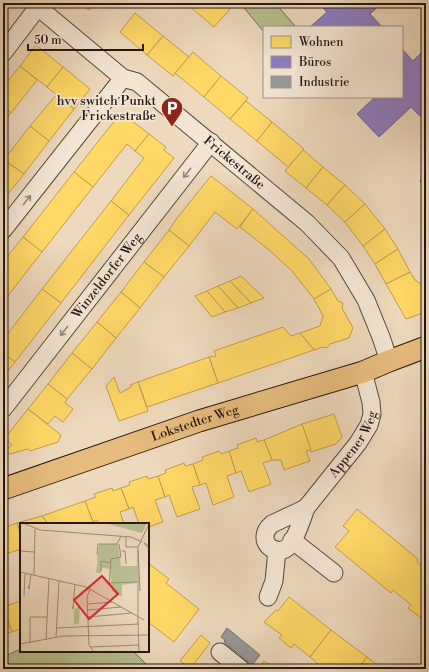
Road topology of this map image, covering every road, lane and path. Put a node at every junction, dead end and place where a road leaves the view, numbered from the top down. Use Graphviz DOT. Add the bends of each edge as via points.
graph roads {
  1 [pos="36,5"];
  2 [pos="3,52"];
  3 [pos="123,78"];
  4 [pos="210,142"];
  5 [pos="3,230"];
  6 [pos="426,347"];
  7 [pos="389,361"];
  8 [pos="363,372"];
  9 [pos="3,409"];
  10 [pos="3,490"];
  11 [pos="306,508"];
  12 [pos="292,540"];
  13 [pos="277,550"];
  14 [pos="334,573"];
  15 [pos="268,597"];
  16 [pos="220,652"];
  17 [pos="241,669"];
  1 -- 2 [label="street"];
  1 -- 3 [label="street, Frickestraße"];
  3 -- 4 [label="street, Frickestraße" via="137,82"];
  5 -- 3 [label="street, one-way"];
  4 -- 7 [label="street, Frickestraße" via="307,223 341,258 366,300"];
  4 -- 9 [label="street, Winzeldorfer Weg, one-way"];
  6 -- 7 [label="main road, Lokstedter Weg"];
  7 -- 8 [label="main road, Lokstedter Weg"];
  8 -- 10 [label="main road, Lokstedter Weg" via="200,422"];
  8 -- 11 [label="street, Appener Weg" via="371,402 370,425"];
  11 -- 12 [label="street, Appener Weg"];
  11 -- 13 [label="street, Appener Weg" via="268,527 265,532 266,543"];
  12 -- 13 [label="street" via="286,548"];
  12 -- 14 [label="street"];
  13 -- 15 [label="street" via="274,581"];
  16 -- 17 [label="street"];
}
